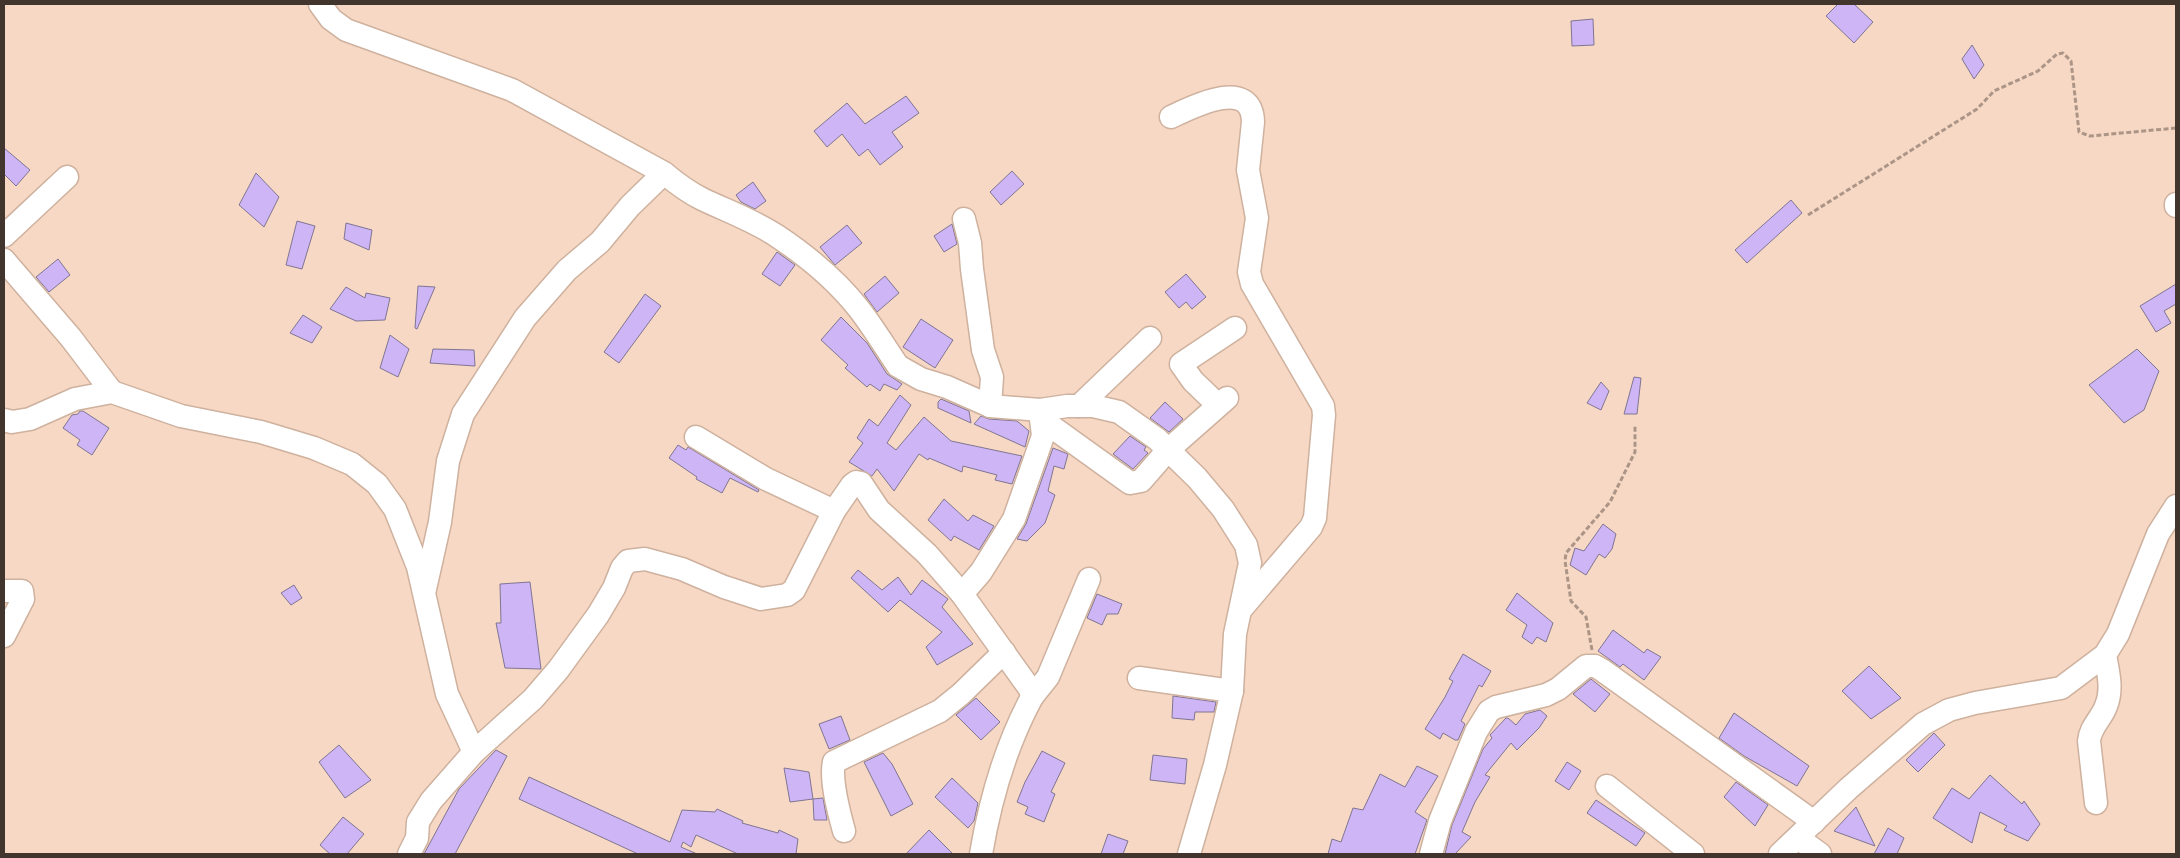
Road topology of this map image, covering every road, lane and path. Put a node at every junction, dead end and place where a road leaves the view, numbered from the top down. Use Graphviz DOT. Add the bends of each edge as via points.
graph roads {
  1 [pos="320,4"];
  2 [pos="1171,117"];
  3 [pos="2176,128"];
  4 [pos="664,173"];
  5 [pos="67,177"];
  6 [pos="1808,215"];
  7 [pos="964,219"];
  8 [pos="4,236"];
  9 [pos="4,260"];
  10 [pos="1235,328"];
  11 [pos="1150,338"];
  12 [pos="112,392"];
  13 [pos="990,406"];
  14 [pos="1079,406"];
  15 [pos="1041,414"];
  16 [pos="4,420"];
  17 [pos="1635,425"];
  18 [pos="696,437"];
  19 [pos="1168,450"];
  20 [pos="2176,506"];
  21 [pos="834,511"];
  22 [pos="1090,579"];
  23 [pos="425,589"];
  24 [pos="4,591"];
  25 [pos="962,594"];
  26 [pos="1240,610"];
  27 [pos="4,636"];
  28 [pos="1004,652"];
  29 [pos="2105,655"];
  30 [pos="1595,666"];
  31 [pos="1139,678"];
  32 [pos="1232,691"];
  33 [pos="1032,697"];
  34 [pos="474,752"];
  35 [pos="1607,786"];
  36 [pos="2096,803"];
  37 [pos="1814,822"];
  38 [pos="844,831"];
  39 [pos="1798,838"];
  40 [pos="409,854"];
  41 [pos="981,854"];
  42 [pos="1189,854"];
  43 [pos="1431,854"];
  44 [pos="1693,854"];
  45 [pos="1780,854"];
  46 [pos="1820,854"];
  1 -- 4 [label="street" via="331,19 346,30 512,90"];
  2 -- 26 [label="street" via="1220,98 1241,100 1250,106 1253,122 1248,179 1257,218 1249,272 1252,284 1323,406 1315,518 1311,527"];
  3 -- 6 [label="path" via="2090,136 2079,132 2071,61 2063,53 2057,54 2042,69 1998,88 1977,108"];
  4 -- 13 [label="street" via="693,194 739,214 777,236 806,258 860,310 905,372"];
  4 -- 23 [label="street" via="600,242 567,270 525,318 463,414 448,461 440,522"];
  5 -- 8 [label="street"];
  7 -- 13 [label="street" via="984,350 992,377"];
  9 -- 12 [label="street"];
  10 -- 19 [label="street" via="1181,364 1194,381 1222,402"];
  11 -- 14 [label="street"];
  12 -- 16 [label="street" via="75,399 30,419"];
  12 -- 23 [label="street" via="181,416 261,432 352,464 377,484 395,509"];
  13 -- 15 [label="street"];
  14 -- 15 [label="street"];
  14 -- 19 [label="street" via="1104,407 1119,412"];
  15 -- 19 [label="street" via="1130,483 1141,481"];
  15 -- 25 [label="street" via="1043,436 1014,519 981,572"];
  17 -- 30 [label="path" via="1633,458 1606,507 1570,546 1565,560 1571,602 1588,621"];
  18 -- 21 [label="street" via="766,479"];
  19 -- 26 [label="street" via="1209,491 1246,545 1250,563"];
  20 -- 29 [label="street" via="2158,534 2118,634"];
  21 -- 25 [label="street" via="852,485 861,483 879,510 927,554"];
  21 -- 34 [label="street" via="794,590 787,596 761,599 682,569 645,559 628,562 598,615 558,670 533,699"];
  22 -- 33 [label="street" via="1048,677"];
  23 -- 34 [label="street" via="447,694"];
  24 -- 27 [label="street" via="18,590 23,594"];
  25 -- 28 [label="street"];
  26 -- 32 [label="street" via="1235,634"];
  28 -- 33 [label="street" via="1027,684"];
  28 -- 38 [label="street" via="940,711 834,762 832,768"];
  29 -- 36 [label="street" via="2108,701 2089,741"];
  29 -- 37 [label="street" via="2061,688 1975,703 1949,710 1923,724"];
  30 -- 37 [label="street"];
  30 -- 43 [label="street" via="1586,666 1546,695 1490,711 1476,732 1440,821"];
  31 -- 32 [label="street"];
  32 -- 42 [label="street"];
  33 -- 41 [label="street" via="1002,770"];
  34 -- 40 [label="street" via="431,801 418,822 417,838"];
  35 -- 44 [label="street"];
  37 -- 39 [label="street"];
  39 -- 45 [label="street"];
  39 -- 46 [label="street"];
}
